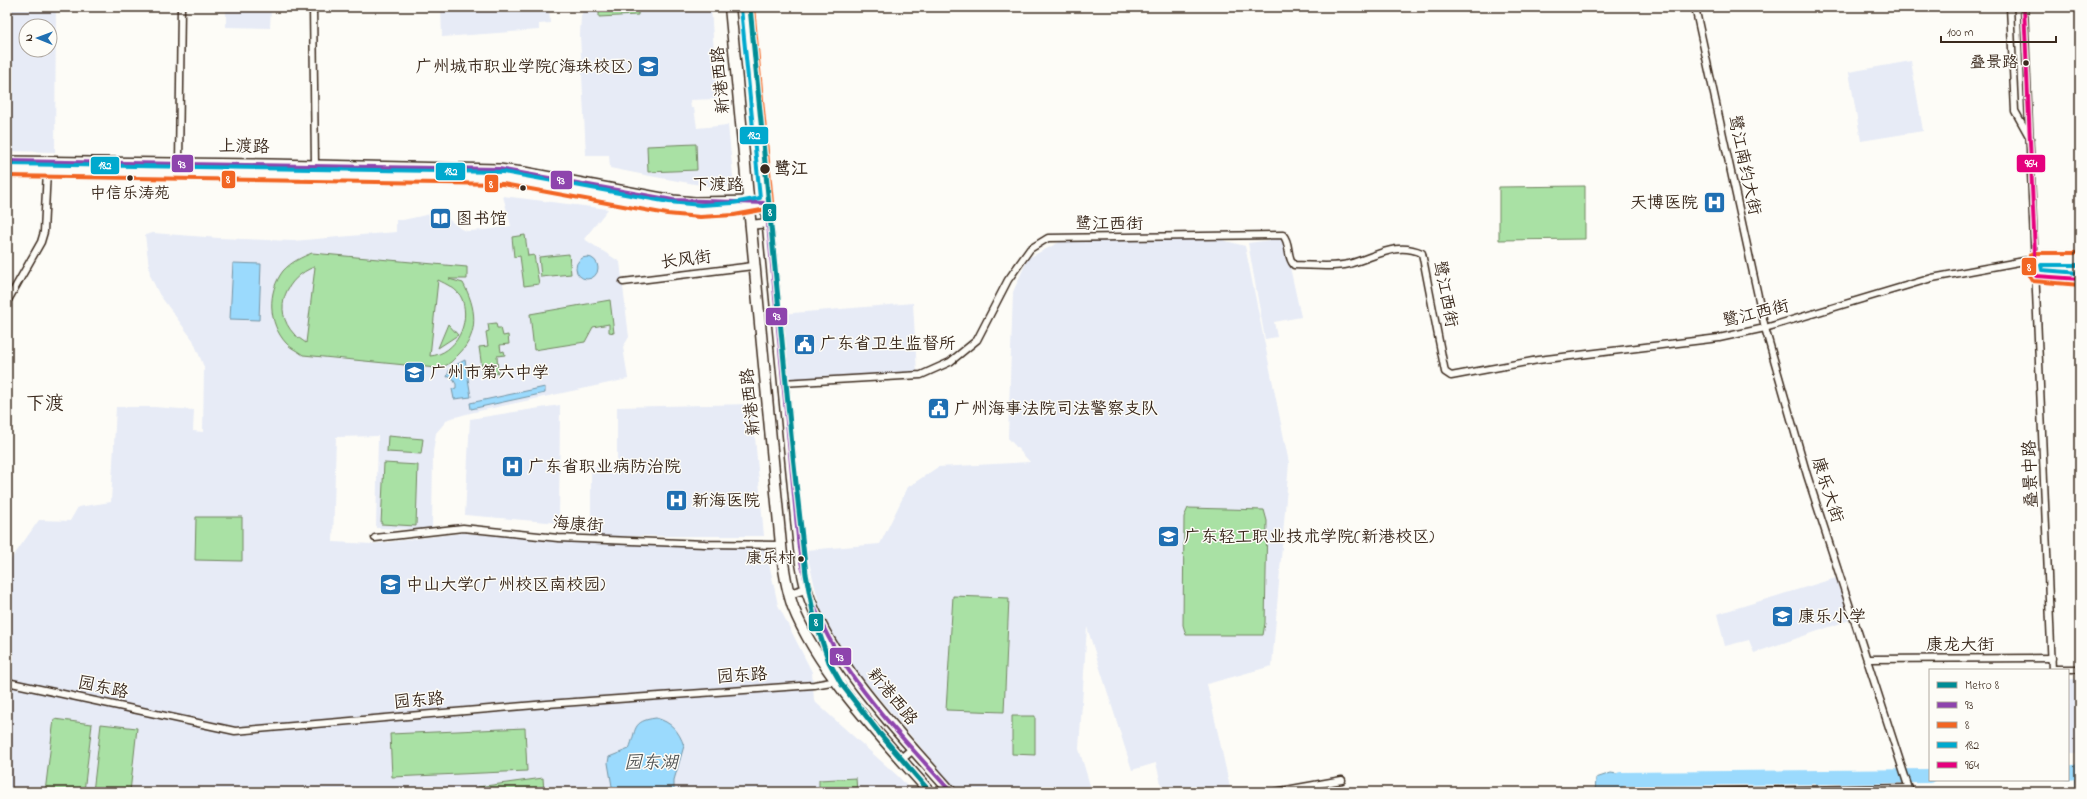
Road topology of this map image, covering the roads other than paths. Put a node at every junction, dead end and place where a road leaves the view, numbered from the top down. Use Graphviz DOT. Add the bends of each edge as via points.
graph roads {
  1 [pos="180,7"];
  2 [pos="312,7"];
  3 [pos="730,7"];
  4 [pos="747,7"];
  5 [pos="1695,7"];
  6 [pos="2010,7"];
  7 [pos="2024,7"];
  8 [pos="2030,138"];
  9 [pos="763,158"];
  10 [pos="7,161"];
  11 [pos="745,161"];
  12 [pos="179,163"];
  13 [pos="315,165"];
  14 [pos="7,170"];
  15 [pos="48,170"];
  16 [pos="481,173"];
  17 [pos="766,203"];
  18 [pos="748,204"];
  19 [pos="768,223"];
  20 [pos="750,225"];
  21 [pos="2035,258"];
  22 [pos="2080,259"];
  23 [pos="753,266"];
  24 [pos="2036,276"];
  25 [pos="2080,279"];
  26 [pos="623,282"];
  27 [pos="7,302"];
  28 [pos="1765,328"];
  29 [pos="782,383"];
  30 [pos="375,538"];
  31 [pos="781,545"];
  32 [pos="806,589"];
  33 [pos="789,594"];
  34 [pos="2052,658"];
  35 [pos="1868,659"];
  36 [pos="2052,669"];
  37 [pos="2080,669"];
  38 [pos="837,681"];
  39 [pos="7,682"];
  40 [pos="913,749"];
  41 [pos="901,759"];
  42 [pos="1342,780"];
  43 [pos="1909,790"];
  44 [pos="930,792"];
  45 [pos="951,792"];
  46 [pos="1275,792"];
  47 [pos="1688,792"];
  1 -- 12 [label="street"];
  2 -- 13 [label="street"];
  3 -- 11 [label="main road, 新港西路"];
  4 -- 9 [label="main road, 新港西路"];
  5 -- 28 [label="street, 鹭江南约大街"];
  6 -- 8 [label="street" via="2015,111"];
  7 -- 8 [label="street"];
  8 -- 21 [label="street"];
  9 -- 11 [label="main road"];
  9 -- 17 [label="main road, 新港西路"];
  10 -- 12 [label="main road, 上渡路"];
  11 -- 18 [label="main road, 新港西路"];
  12 -- 13 [label="main road, 上渡路"];
  13 -- 16 [label="main road, 上渡路"];
  14 -- 15 [label="main road, 上渡路"];
  15 -- 16 [label="main road, 上渡路"];
  15 -- 27 [label="street" via="43,237"];
  16 -- 18 [label="main road, 下渡路" via="524,172 673,200"];
  17 -- 18 [label="main road, 下渡路"];
  17 -- 19 [label="main road, 新港西路"];
  18 -- 20 [label="main road, 新港西路"];
  19 -- 20 [label="street"];
  19 -- 29 [label="main road, 新港西路"];
  20 -- 23 [label="main road, 新港西路"];
  21 -- 22 [label="street"];
  21 -- 24 [label="street"];
  21 -- 28 [label="street, 鹭江西街" via="1932,278"];
  23 -- 26 [label="street, 长风街"];
  23 -- 31 [label="main road, 新港西路"];
  24 -- 25 [label="street"];
  24 -- 34 [label="street, 叠景中路"];
  28 -- 29 [label="street, 鹭江西街" via="1719,338 1538,360 1451,376 1445,372 1422,253 1411,248 1393,249 1348,264 1294,265 1291,262 1287,240 1283,236 1048,238 1030,249 1008,280 977,340 950,362 921,375"];
  28 -- 35 [label="street, 康乐大街" via="1807,475"];
  29 -- 32 [label="main road, 新港西路" via="798,546"];
  30 -- 31 [label="street, 海康街" via="463,528 580,539"];
  31 -- 33 [label="main road, 新港西路"];
  32 -- 33 [label="street"];
  32 -- 40 [label="main road, 新港西路" via="822,626 847,667"];
  33 -- 38 [label="main road, 新港西路" via="808,638"];
  34 -- 35 [label="street, 康龙大街"];
  34 -- 36 [label="street, 叠景中路"];
  35 -- 43 [label="street, 康乐大街"];
  36 -- 37 [label="street"];
  38 -- 39 [label="street, 园东路" via="814,685 547,704 235,731"];
  38 -- 41 [label="main road, 新港西路"];
  40 -- 41 [label="street, 新港西路"];
  40 -- 45 [label="main road, 新港西路"];
  41 -- 44 [label="main road, 新港西路"];
  42 -- 46 [label="street"];
  43 -- 47 [label="street"];
}
